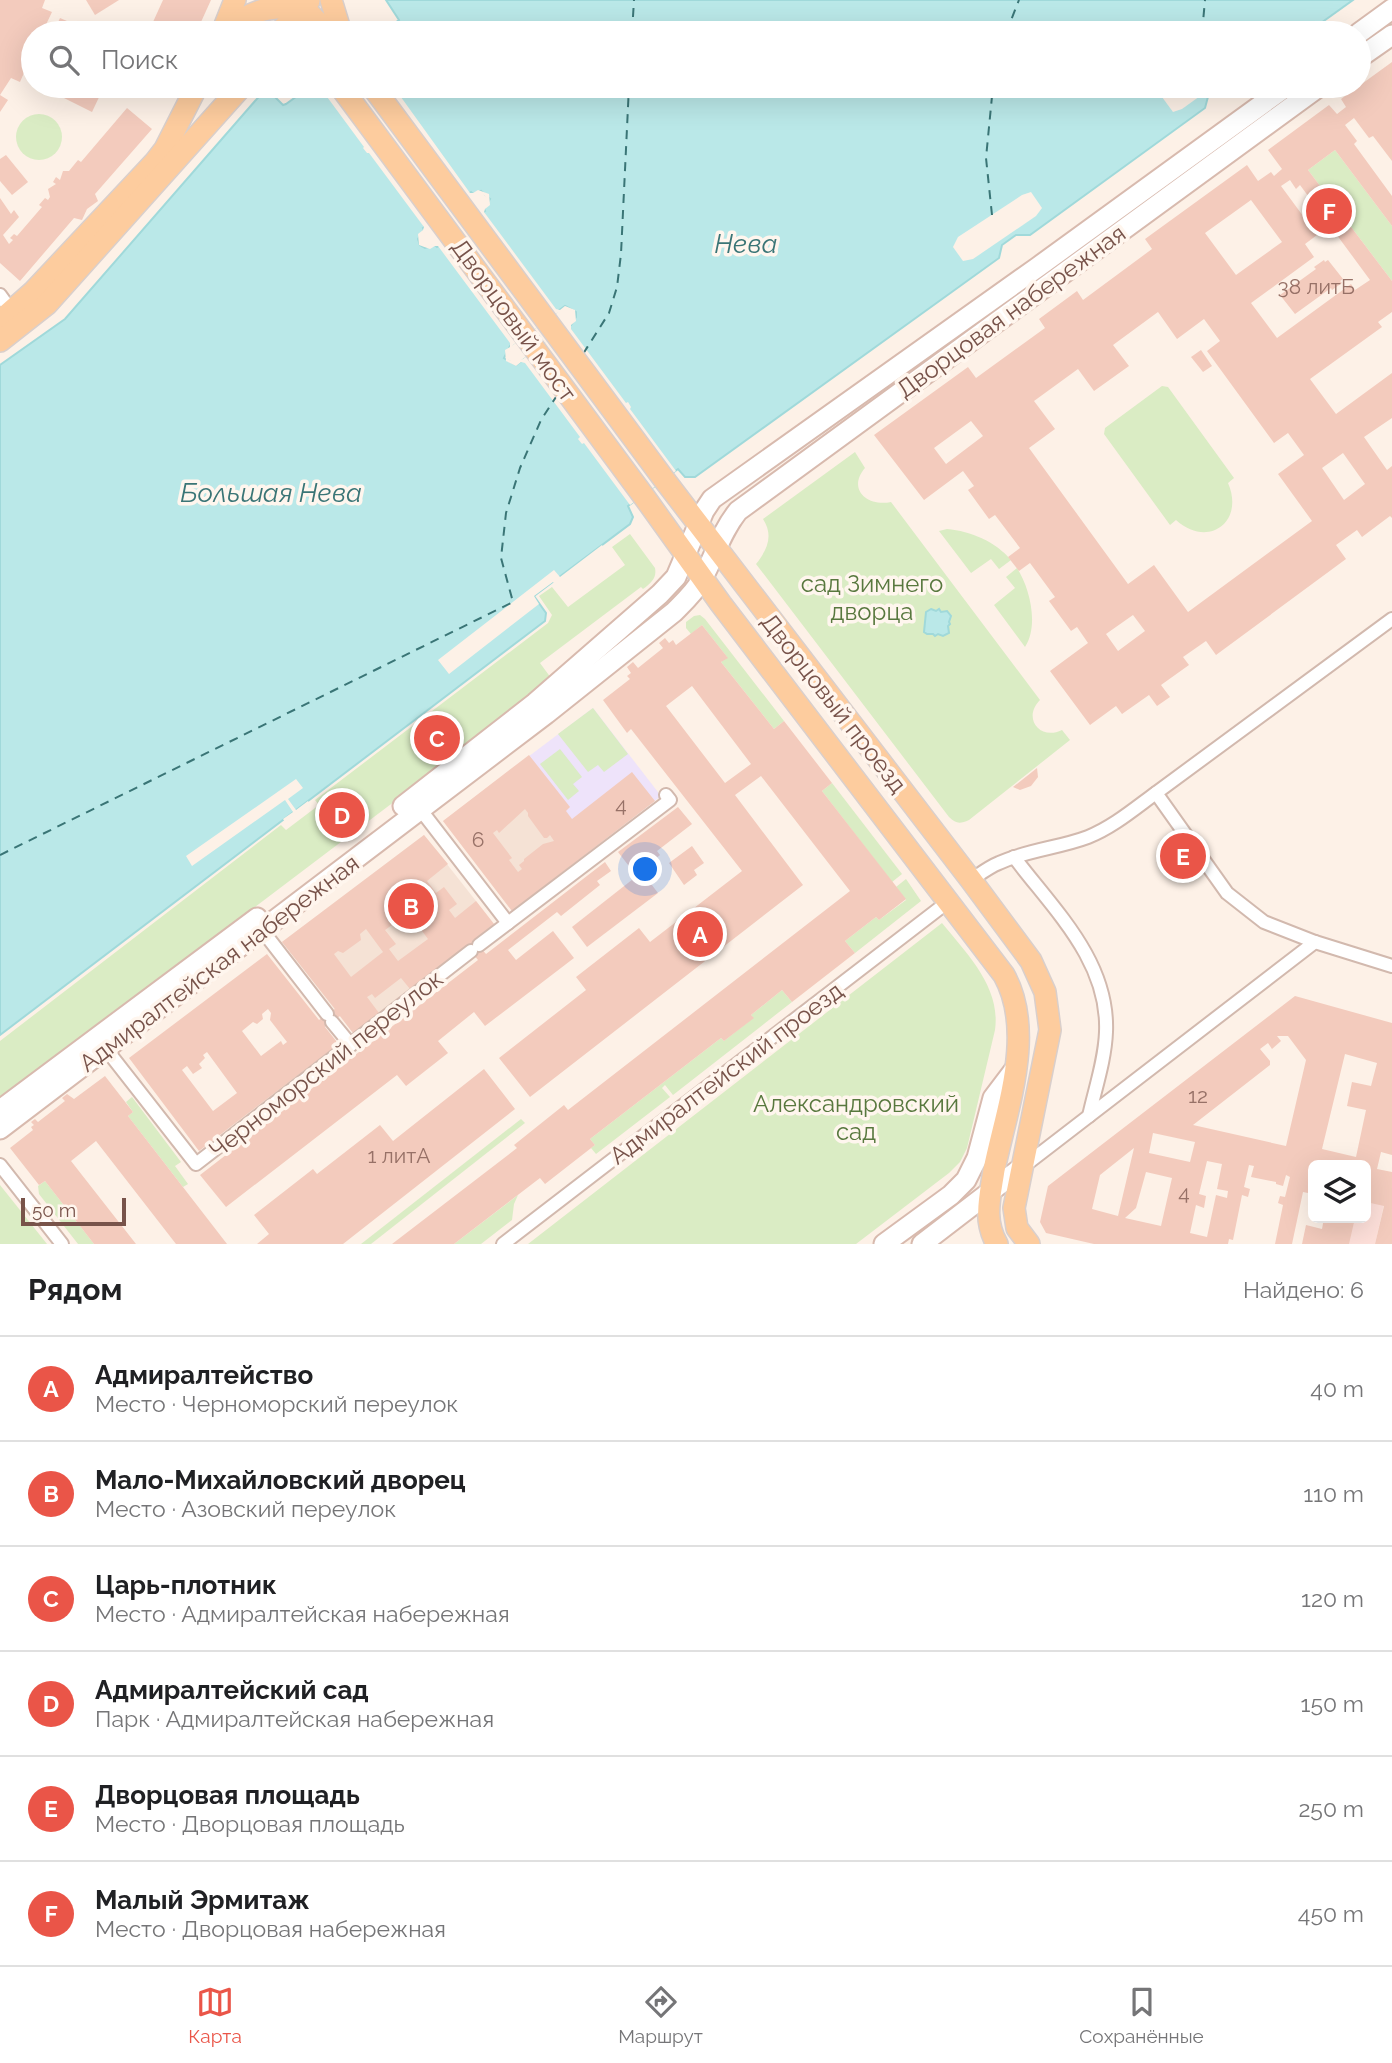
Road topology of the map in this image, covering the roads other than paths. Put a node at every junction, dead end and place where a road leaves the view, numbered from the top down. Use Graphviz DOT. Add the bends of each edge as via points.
graph roads {
  1 [pos="235,0"];
  2 [pos="331,0"];
  3 [pos="342,0"];
  4 [pos="305,2"];
  5 [pos="1392,9"];
  6 [pos="227,21"];
  7 [pos="241,21"];
  8 [pos="289,21"];
  9 [pos="310,21"];
  10 [pos="319,21"];
  11 [pos="338,21"];
  12 [pos="342,21"];
  13 [pos="1371,24"];
  14 [pos="1392,35"];
  15 [pos="1371,50"];
  16 [pos="191,98"];
  17 [pos="231,98"];
  18 [pos="349,98"];
  19 [pos="381,98"];
  20 [pos="1270,98"];
  21 [pos="1304,98"];
  22 [pos="9,313"];
  23 [pos="0,341"];
  24 [pos="698,525"];
  25 [pos="716,548"];
  26 [pos="685,556"];
  27 [pos="703,579"];
  28 [pos="1392,619"];
  29 [pos="1156,793"];
  30 [pos="666,795"];
  31 [pos="420,809"];
  32 [pos="1014,857"];
  33 [pos="971,880"];
  34 [pos="949,901"];
  35 [pos="508,923"];
  36 [pos="262,930"];
  37 [pos="1315,943"];
  38 [pos="1392,966"];
  39 [pos="351,1045"];
  40 [pos="106,1049"];
  41 [pos="1015,1069"];
  42 [pos="0,1110"];
  43 [pos="1089,1116"];
  44 [pos="0,1129"];
  45 [pos="0,1164"];
  46 [pos="1021,1168"];
  47 [pos="991,1191"];
  48 [pos="62,1244"];
  49 [pos="503,1244"];
  50 [pos="884,1244"];
  51 [pos="922,1244"];
  52 [pos="997,1244"];
  53 [pos="1029,1244"];
  1 -- 6 [label="main road"];
  2 -- 11 [label="main road"];
  3 -- 12 [label="street"];
  4 -- 7 [label="main road" via="258,10"];
  4 -- 8 [label="main road"];
  4 -- 9 [label="main road"];
  4 -- 10 [label="main road"];
  5 -- 13 [label="main road"];
  14 -- 15 [label="main road"];
  16 -- 22 [label="main road" via="155,162"];
  17 -- 22 [label="main road" via="47,304"];
  18 -- 26 [label="main road, Дворцовый мост"];
  19 -- 24 [label="main road, Дворцовый мост"];
  20 -- 24 [label="main road, Дворцовая набережная" via="712,499"];
  21 -- 25 [label="main road, Дворцовая набережная" via="738,511"];
  22 -- 23 [label="main road"];
  24 -- 25 [label="main road, Дворцовый проезд"];
  24 -- 26 [label="main road, Адмиралтейская набережная"];
  25 -- 27 [label="main road, Адмиралтейская набережная"];
  25 -- 33 [label="main road, Дворцовый проезд"];
  26 -- 27 [label="main road, Дворцовый проезд"];
  26 -- 42 [label="main road, Адмиралтейская набережная" via="676,577 660,594 535,704"];
  27 -- 31 [label="main road, Адмиралтейская набережная" via="674,612"];
  27 -- 34 [label="main road, Дворцовый проезд"];
  28 -- 29 [label="street"];
  29 -- 32 [label="street" via="1112,826 1090,836"];
  29 -- 37 [label="street" via="1227,893 1264,922"];
  30 -- 35 [label="street, Черноморский переулок" via="670,800"];
  31 -- 35 [label="street"];
  31 -- 36 [label="main road, Адмиралтейская набережная"];
  32 -- 33 [label="street"];
  32 -- 43 [label="street" via="1084,947 1098,978 1106,1030"];
  33 -- 46 [label="main road, Дворцовый проезд" via="1031,961 1049,1012 1048,1047"];
  34 -- 41 [label="main road, Дворцовый проезд" via="1013,993 1018,1021"];
  34 -- 49 [label="street, Адмиралтейский проезд"];
  35 -- 39 [label="street, Черноморский переулок"];
  36 -- 39 [label="street"];
  36 -- 40 [label="main road, Адмиралтейская набережная"];
  37 -- 38 [label="street"];
  37 -- 43 [label="street"];
  39 -- 40 [label="street, Черноморский переулок" via="196,1164"];
  40 -- 44 [label="main road, Адмиралтейская набережная"];
  41 -- 47 [label="main road, Дворцовый проезд"];
  41 -- 50 [label="main road" via="993,1098 977,1158 965,1180"];
  43 -- 46 [label="street"];
  45 -- 48 [label="street"];
  46 -- 47 [label="main road"];
  46 -- 53 [label="main road, Дворцовый проезд" via="1014,1216 1018,1231"];
  47 -- 51 [label="main road"];
  47 -- 52 [label="main road, Дворцовый проезд" via="988,1219"];
}
